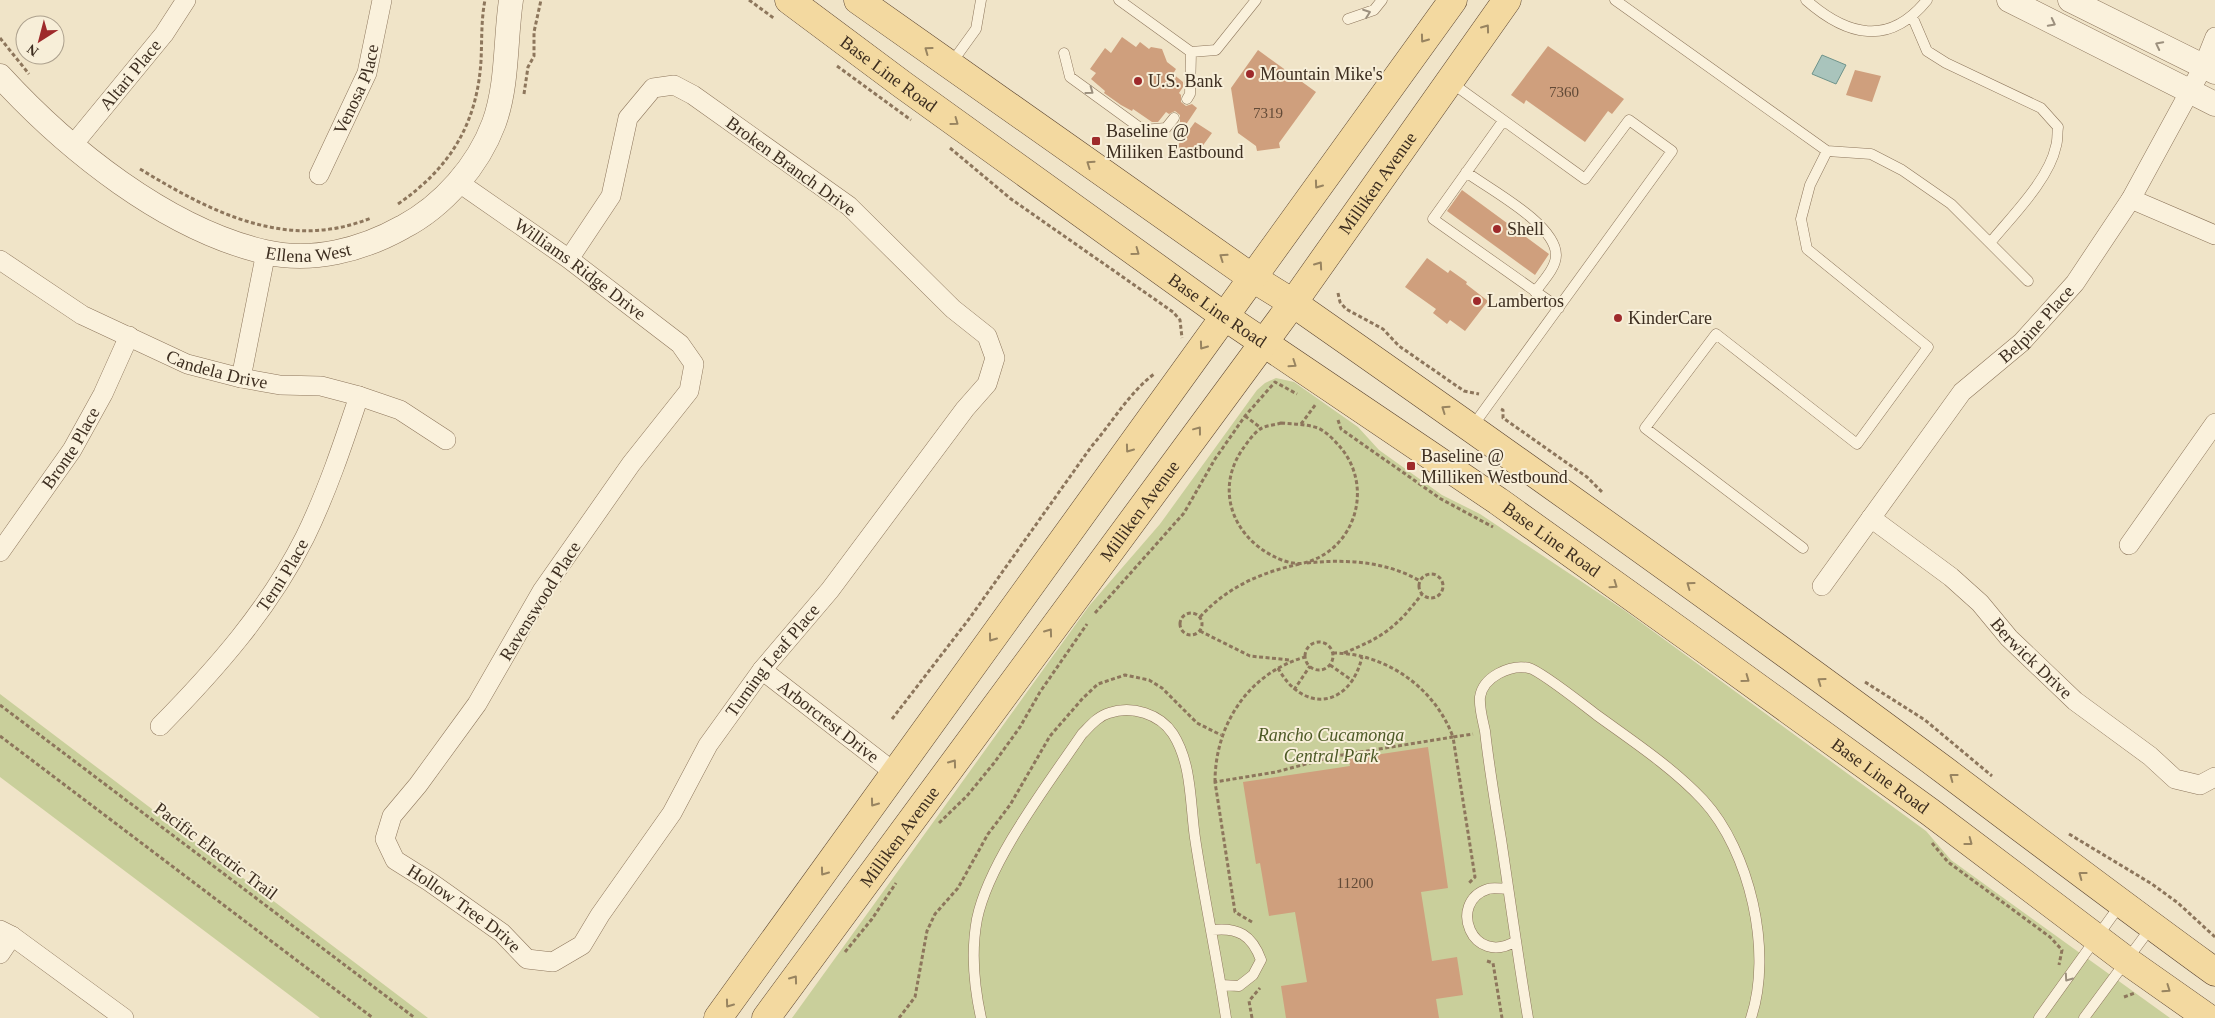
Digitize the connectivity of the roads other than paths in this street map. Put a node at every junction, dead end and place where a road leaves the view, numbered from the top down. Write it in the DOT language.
graph roads {
  1 [pos="186,0"];
  2 [pos="382,0"];
  3 [pos="511,0"];
  4 [pos="789,0"];
  5 [pos="858,0"];
  6 [pos="981,0"];
  7 [pos="1119,0"];
  8 [pos="1256,0"];
  9 [pos="1382,0"];
  10 [pos="1453,0"];
  11 [pos="1507,0"];
  12 [pos="1615,0"];
  13 [pos="1806,0"];
  14 [pos="1928,0"];
  15 [pos="2008,0"];
  16 [pos="2070,0"];
  17 [pos="1912,16"];
  18 [pos="1348,19"];
  19 [pos="2215,37"];
  20 [pos="1191,52"];
  21 [pos="1064,53"];
  22 [pos="950,66"];
  23 [pos="2209,69"];
  24 [pos="0,76"];
  25 [pos="1449,81"];
  26 [pos="2188,93"];
  27 [pos="1186,99"];
  28 [pos="2215,104"];
  29 [pos="1174,118"];
  30 [pos="1503,121"];
  31 [pos="72,146"];
  32 [pos="1827,151"];
  33 [pos="1466,172"];
  34 [pos="319,175"];
  35 [pos="458,182"];
  36 [pos="2131,199"];
  37 [pos="2215,235"];
  38 [pos="1990,243"];
  39 [pos="266,252"];
  40 [pos="569,259"];
  41 [pos="0,260"];
  42 [pos="1251,277"];
  43 [pos="2028,281"];
  44 [pos="1535,292"];
  45 [pos="1293,303"];
  46 [pos="1558,308"];
  47 [pos="1224,316"];
  48 [pos="130,336"];
  49 [pos="1263,343"];
  50 [pos="995,358"];
  51 [pos="694,364"];
  52 [pos="241,378"];
  53 [pos="359,396"];
  54 [pos="1472,428"];
  55 [pos="2212,433"];
  56 [pos="446,440"];
  57 [pos="1871,518"];
  58 [pos="2129,544"];
  59 [pos="1803,548"];
  60 [pos="0,552"];
  61 [pos="1822,586"];
  62 [pos="762,670"];
  63 [pos="160,726"];
  64 [pos="895,773"];
  65 [pos="2208,781"];
  66 [pos="385,840"];
  67 [pos="1508,889"];
  68 [pos="2121,904"];
  69 [pos="2152,926"];
  70 [pos="1212,930"];
  71 [pos="6,933"];
  72 [pos="2096,938"];
  73 [pos="1516,941"];
  74 [pos="0,954"];
  75 [pos="2126,961"];
  76 [pos="552,962"];
  77 [pos="2215,972"];
  78 [pos="1221,985"];
  79 [pos="124,1018"];
  80 [pos="718,1018"];
  81 [pos="766,1018"];
  82 [pos="981,1018"];
  83 [pos="1226,1018"];
  84 [pos="1528,1018"];
  85 [pos="1751,1018"];
  86 [pos="2039,1018"];
  87 [pos="2084,1018"];
  88 [pos="2208,1018"];
  1 -- 31 [label="street, Altari Place"];
  2 -- 34 [label="street, Venosa Place"];
  3 -- 35 [label="street, Ellena West"];
  4 -- 47 [label="main road, Base Line Road, one-way"];
  22 -- 5 [label="main road, one-way"];
  6 -- 22 [label="lane"];
  7 -- 20 [label="lane"];
  8 -- 20 [label="lane"];
  18 -- 9 [label="lane, one-way"];
  10 -- 42 [label="main road, one-way"];
  25 -- 11 [label="main road, Milliken Avenue, one-way"];
  12 -- 32 [label="lane"];
  13 -- 17 [label="lane"];
  14 -- 17 [label="lane"];
  15 -- 26 [label="street, one-way"];
  23 -- 16 [label="street, one-way"];
  17 -- 38 [label="lane"];
  19 -- 23 [label="street, Belpine Place"];
  20 -- 27 [label="lane"];
  21 -- 29 [label="lane, one-way"];
  42 -- 22 [label="main road, one-way"];
  23 -- 26 [label="street, Belpine Place"];
  24 -- 31 [label="street, Ellena West"];
  25 -- 30 [label="lane"];
  45 -- 25 [label="main road, Milliken Avenue, one-way"];
  26 -- 28 [label="street"];
  26 -- 36 [label="street, Belpine Place"];
  30 -- 33 [label="lane"];
  30 -- 46 [label="lane"];
  31 -- 39 [label="street, Ellena West"];
  32 -- 38 [label="lane"];
  32 -- 59 [label="lane"];
  33 -- 44 [label="lane"];
  33 -- 44 [label="lane"];
  35 -- 39 [label="street, Ellena West"];
  35 -- 40 [label="street, Williams Ridge Drive"];
  36 -- 37 [label="street"];
  36 -- 57 [label="street, Belpine Place"];
  38 -- 43 [label="lane"];
  39 -- 52 [label="street"];
  40 -- 50 [label="street, Broken Branch Drive"];
  40 -- 51 [label="street, Williams Ridge Drive"];
  41 -- 48 [label="street, Candela Drive"];
  42 -- 45 [label="main road"];
  42 -- 47 [label="main road"];
  44 -- 46 [label="lane"];
  45 -- 49 [label="main road, Milliken Avenue"];
  54 -- 45 [label="main road, one-way"];
  46 -- 54 [label="lane"];
  47 -- 49 [label="main road, Base Line Road"];
  47 -- 64 [label="main road, one-way"];
  48 -- 52 [label="street, Candela Drive"];
  48 -- 60 [label="street, Bronte Place"];
  49 -- 72 [label="main road, Base Line Road, one-way"];
  81 -- 49 [label="main road, Milliken Avenue, one-way"];
  50 -- 62 [label="street, Turning Leaf Place"];
  51 -- 66 [label="street, Ravenswood Place"];
  52 -- 53 [label="street, Candela Drive"];
  53 -- 56 [label="street, Candela Drive"];
  53 -- 63 [label="street, Terni Place"];
  68 -- 54 [label="main road, one-way"];
  55 -- 58 [label="street"];
  57 -- 61 [label="street, Belpine Place"];
  57 -- 65 [label="street, Berwick Drive"];
  62 -- 64 [label="street, Arborcrest Drive"];
  62 -- 76 [label="street, Turning Leaf Place"];
  64 -- 80 [label="main road, one-way"];
  66 -- 76 [label="street, Hollow Tree Drive"];
  67 -- 73 [label="lane"];
  67 -- 73 [label="lane"];
  67 -- 85 [label="lane"];
  68 -- 69 [label="main road"];
  68 -- 72 [label="lane"];
  69 -- 75 [label="lane"];
  69 -- 77 [label="main road"];
  70 -- 78 [label="lane"];
  70 -- 78 [label="lane"];
  70 -- 82 [label="lane"];
  71 -- 74 [label="street"];
  71 -- 79 [label="street"];
  72 -- 75 [label="main road, Base Line Road"];
  72 -- 86 [label="lane, one-way"];
  73 -- 84 [label="lane"];
  75 -- 87 [label="lane"];
  75 -- 88 [label="main road, Base Line Road, one-way"];
  78 -- 83 [label="lane"];
}
